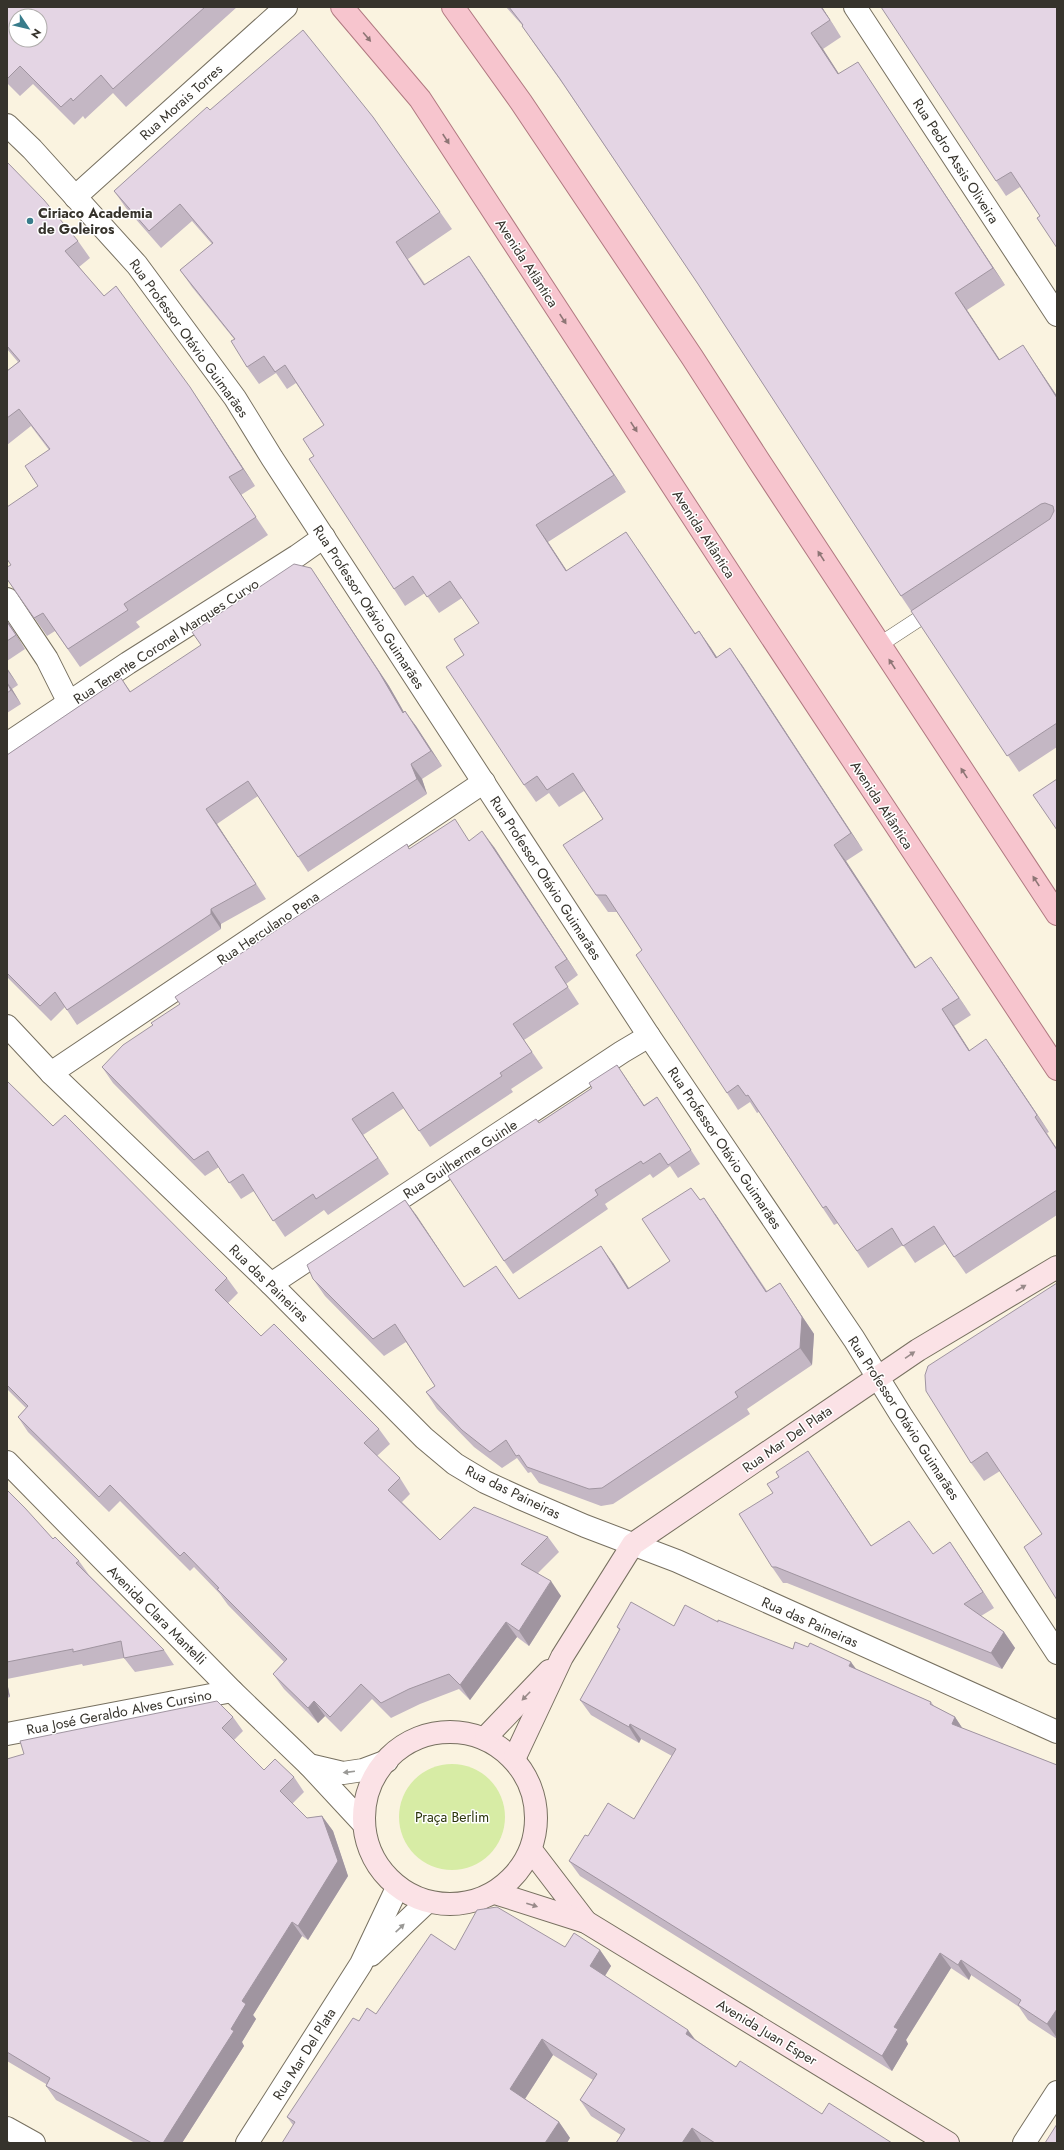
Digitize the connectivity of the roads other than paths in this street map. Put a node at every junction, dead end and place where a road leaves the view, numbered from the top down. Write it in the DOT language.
graph roads {
  1 [pos="286,7"];
  2 [pos="342,7"];
  3 [pos="453,7"];
  4 [pos="855,7"];
  5 [pos="7,125"];
  6 [pos="75,197"];
  7 [pos="1057,315"];
  8 [pos="324,537"];
  9 [pos="7,599"];
  10 [pos="945,602"];
  11 [pos="879,645"];
  12 [pos="69,703"];
  13 [pos="7,744"];
  14 [pos="484,782"];
  15 [pos="1057,914"];
  16 [pos="7,1026"];
  17 [pos="650,1036"];
  18 [pos="1057,1069"];
  19 [pos="51,1073"];
  20 [pos="1057,1267"];
  21 [pos="271,1284"];
  22 [pos="877,1377"];
  23 [pos="7,1462"];
  24 [pos="633,1544"];
  25 [pos="1057,1653"];
  26 [pos="562,1657"];
  27 [pos="232,1690"];
  28 [pos="1057,1732"];
  29 [pos="7,1734"];
  30 [pos="486,1737"];
  31 [pos="515,1757"];
  32 [pos="387,1762"];
  33 [pos="309,1765"];
  34 [pos="361,1821"];
  35 [pos="531,1850"];
  36 [pos="397,1888"];
  37 [pos="495,1893"];
  38 [pos="426,1903"];
  39 [pos="586,1922"];
  40 [pos="361,1964"];
  41 [pos="1057,2092"];
  42 [pos="7,2128"];
  43 [pos="34,2143"];
  44 [pos="247,2143"];
  45 [pos="948,2143"];
  46 [pos="1024,2143"];
  1 -- 6 [label="street, Rua Morais Torres"];
  2 -- 18 [label="main road, Avenida Atlântica, one-way"];
  11 -- 3 [label="main road, one-way"];
  4 -- 7 [label="street, Rua Pedro Assis Oliveira"];
  5 -- 6 [label="street, Rua Professor Otávio Guimarães"];
  6 -- 8 [label="street, Rua Professor Otávio Guimarães"];
  8 -- 12 [label="street, Rua Tenente Coronel Marques Curvo"];
  8 -- 14 [label="street, Rua Professor Otávio Guimarães"];
  9 -- 12 [label="street"];
  10 -- 11 [label="lane"];
  15 -- 11 [label="main road, one-way"];
  12 -- 13 [label="street, Rua Tenente Coronel Marques Curvo"];
  14 -- 17 [label="street, Rua Professor Otávio Guimarães"];
  14 -- 19 [label="street, Rua Herculano Pena"];
  16 -- 19 [label="street, Rua das Paineiras"];
  17 -- 21 [label="street, Rua Guilherme Guinle"];
  17 -- 22 [label="street, Rua Professor Otávio Guimarães"];
  19 -- 21 [label="street, Rua das Paineiras"];
  22 -- 20 [label="street, Rua Mar Del Plata, one-way"];
  21 -- 24 [label="street, Rua das Paineiras"];
  22 -- 24 [label="street, Rua Mar Del Plata"];
  22 -- 25 [label="street, Rua Professor Otávio Guimarães"];
  23 -- 27 [label="street, Avenida Clara Mantelli"];
  24 -- 26 [label="street, Rua Mar Del Plata"];
  24 -- 28 [label="street, Rua das Paineiras"];
  26 -- 30 [label="street, Rua Mar Del Plata, one-way"];
  26 -- 31 [label="street, Rua Mar Del Plata"];
  27 -- 29 [label="street, Rua José Geraldo Alves Cursino"];
  27 -- 33 [label="street, Avenida Clara Mantelli"];
  30 -- 31 [label="street"];
  30 -- 32 [label="street"];
  31 -- 35 [label="street"];
  32 -- 33 [label="street, one-way"];
  32 -- 34 [label="street"];
  33 -- 34 [label="street, Avenida Clara Mantelli"];
  34 -- 36 [label="street"];
  35 -- 37 [label="street"];
  35 -- 39 [label="street, Avenida Juan Esper"];
  36 -- 38 [label="street"];
  36 -- 40 [label="street, Rua Mar Del Plata"];
  37 -- 38 [label="street"];
  37 -- 39 [label="street, Avenida Juan Esper, one-way"];
  40 -- 38 [label="street, Rua Mar Del Plata, one-way"];
  39 -- 45 [label="street, Avenida Juan Esper"];
  40 -- 44 [label="street, Rua Mar Del Plata"];
  41 -- 46 [label="street"];
  42 -- 43 [label="street"];
}
